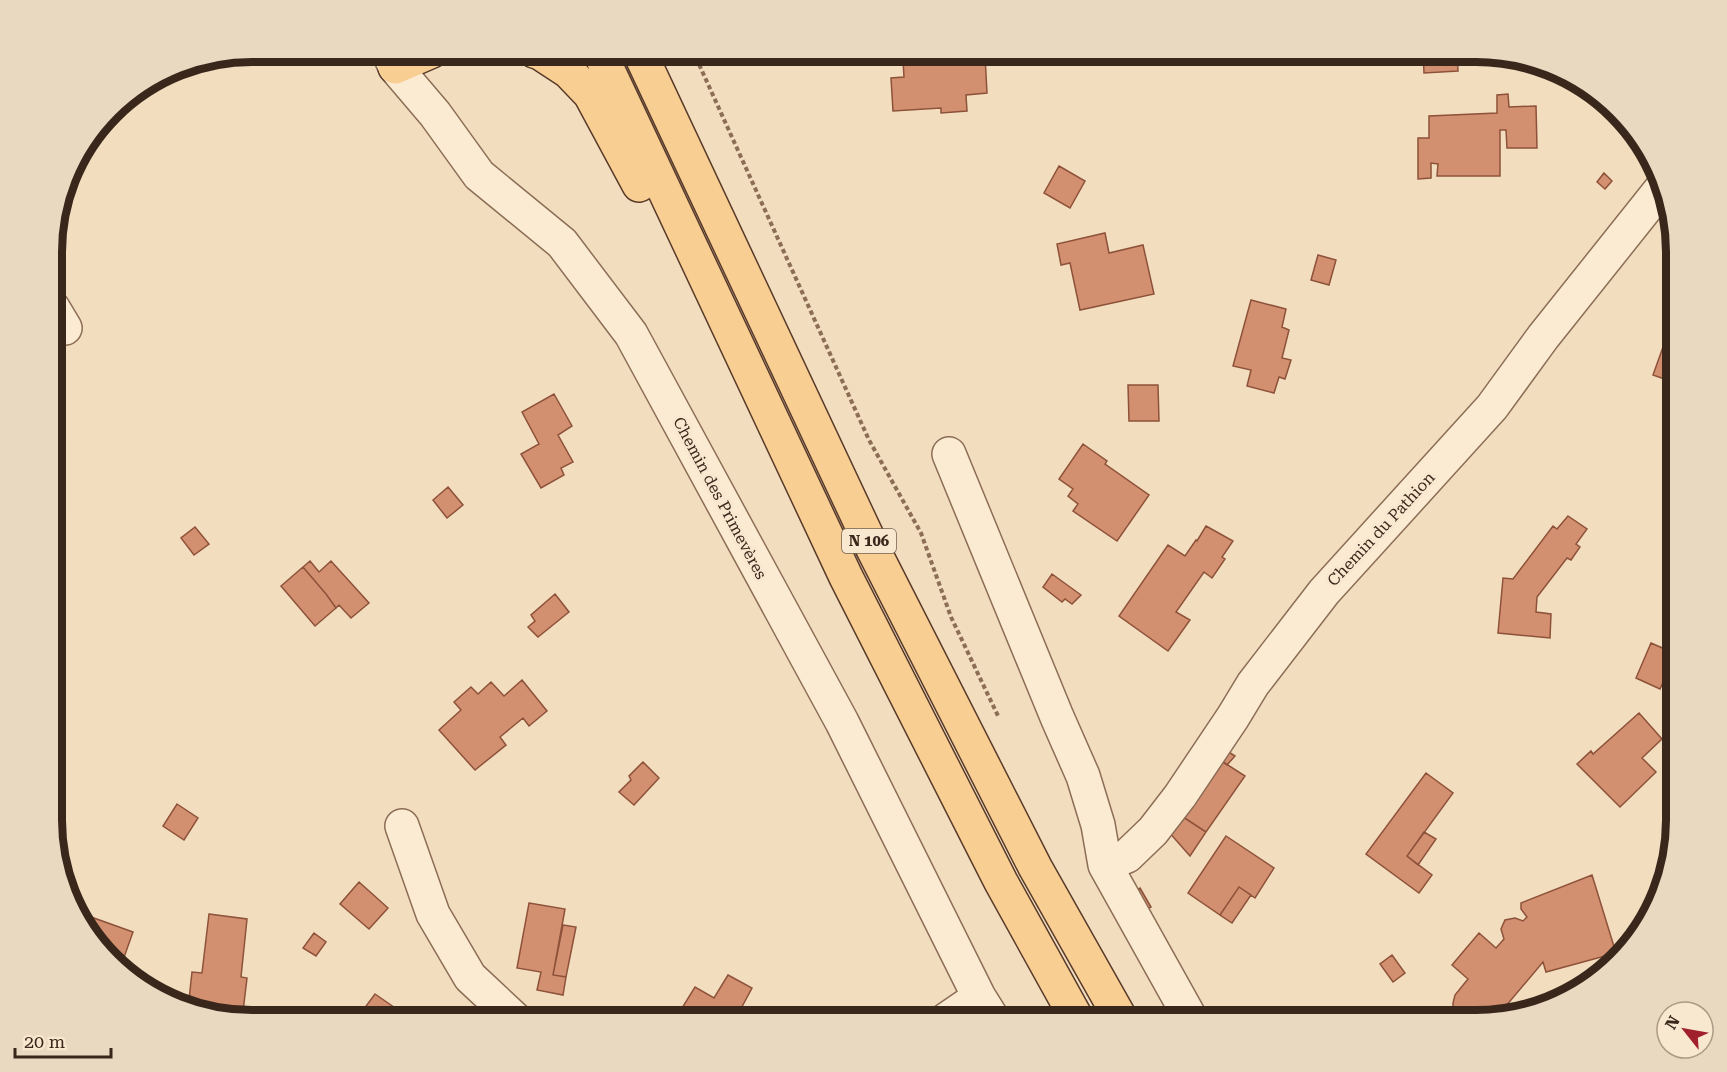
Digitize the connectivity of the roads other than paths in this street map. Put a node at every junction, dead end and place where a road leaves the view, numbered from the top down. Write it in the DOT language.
graph roads {
  1 [pos="394,62"];
  2 [pos="553,62"];
  3 [pos="604,62"];
  4 [pos="644,62"];
  5 [pos="1656,195"];
  6 [pos="949,454"];
  7 [pos="815,513"];
  8 [pos="402,826"];
  9 [pos="1105,865"];
  10 [pos="986,1009"];
  11 [pos="505,1010"];
  12 [pos="1072,1010"];
  13 [pos="1116,1010"];
  14 [pos="1186,1010"];
  1 -- 10 [label="street, Chemin des Primevères"];
  2 -- 7 [label="main road"];
  3 -- 7 [label="main road, N 106"];
  4 -- 13 [label="main road, N 106"];
  5 -- 9 [label="street, Chemin du Pathion"];
  6 -- 9 [label="street"];
  7 -- 12 [label="main road, N 106"];
  8 -- 11 [label="street"];
  9 -- 14 [label="street"];
}
